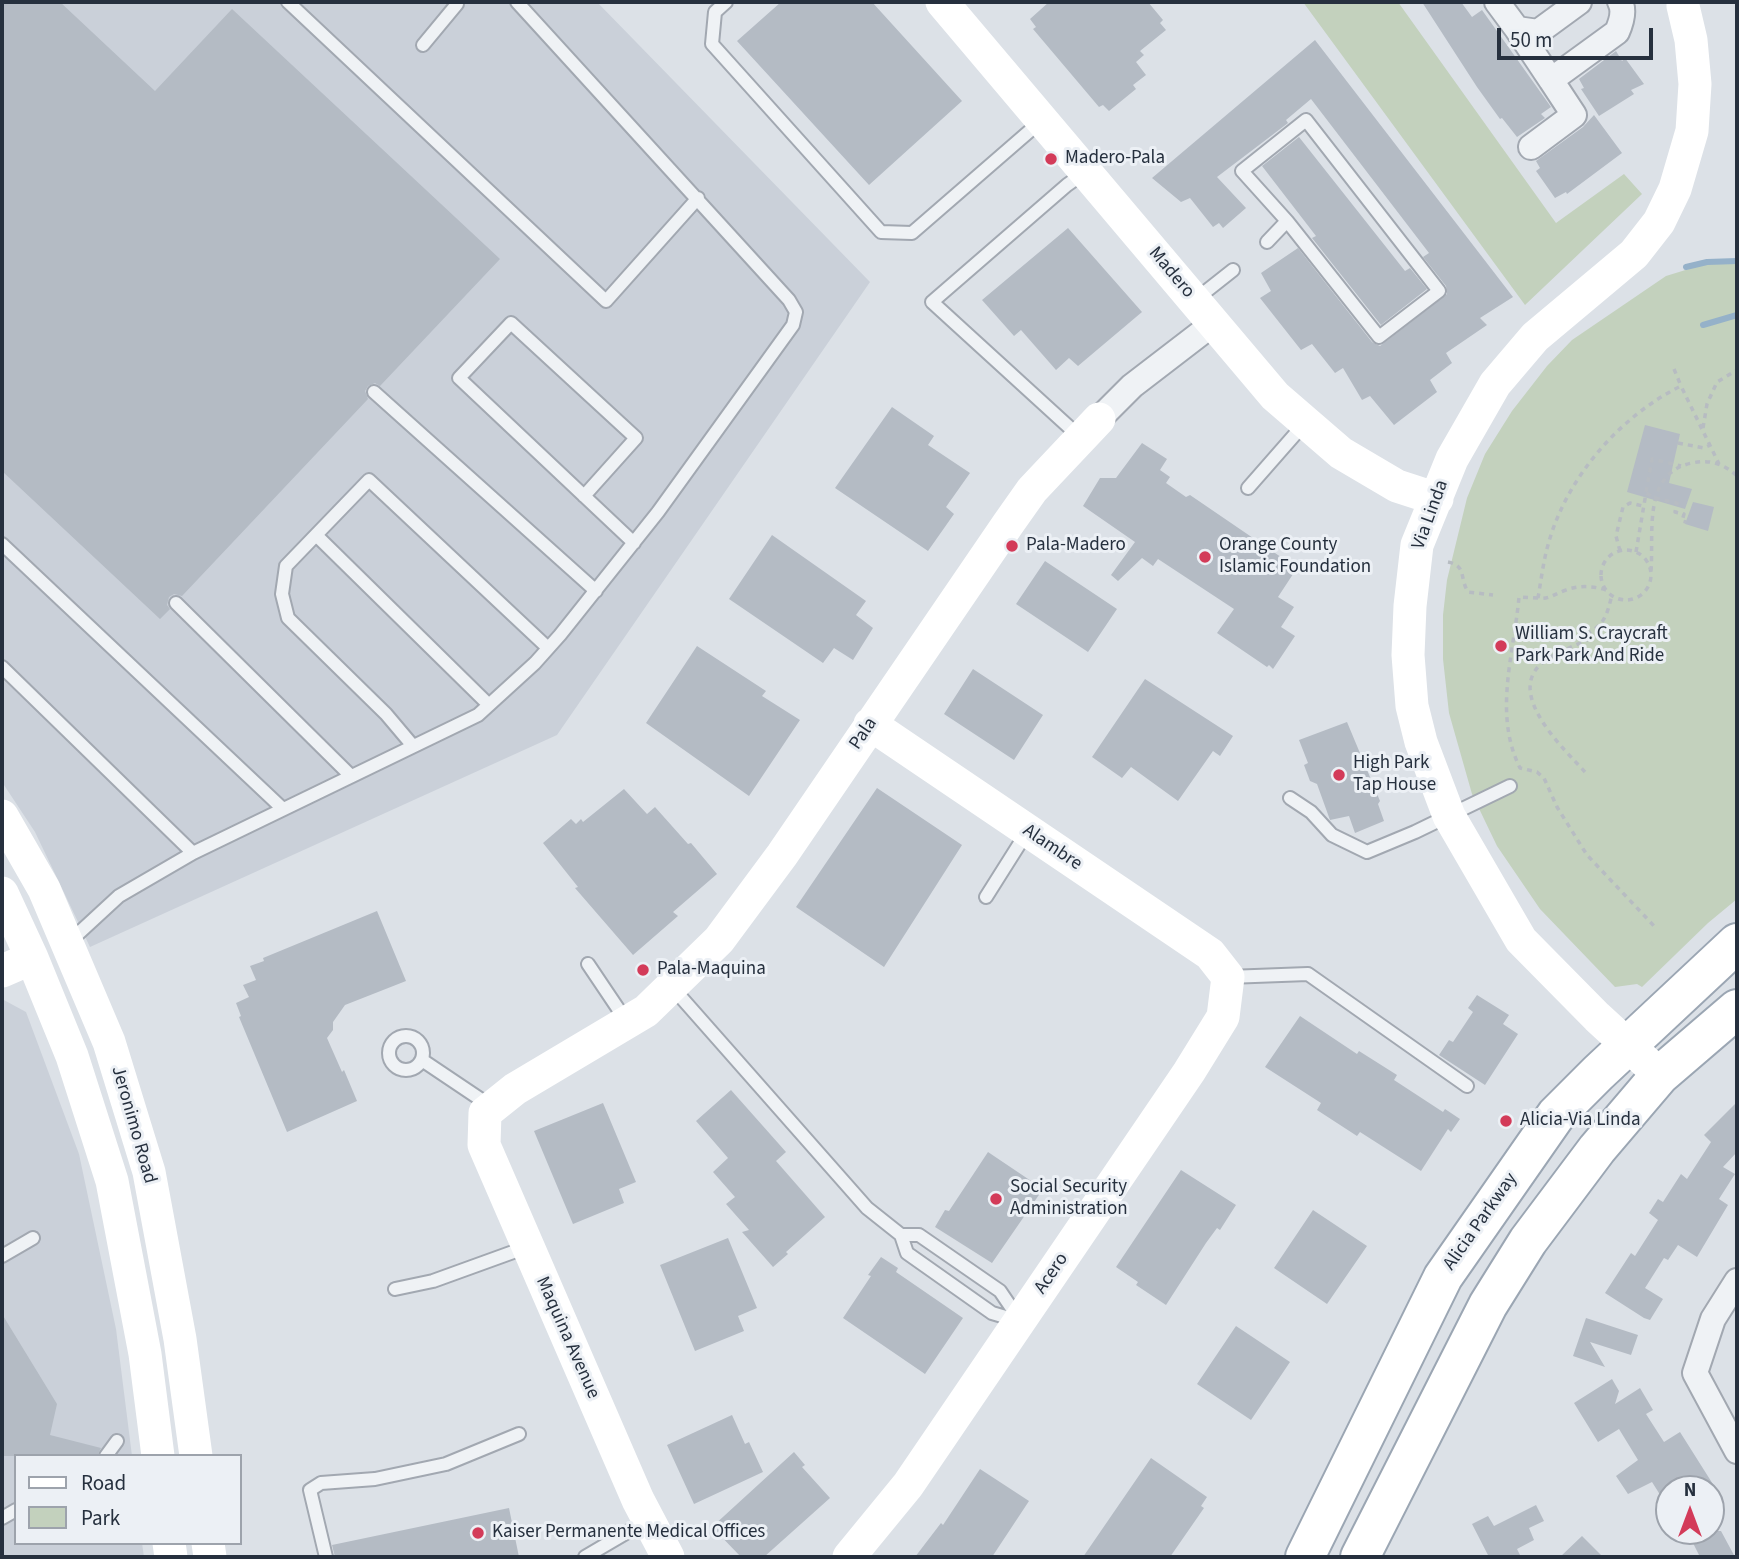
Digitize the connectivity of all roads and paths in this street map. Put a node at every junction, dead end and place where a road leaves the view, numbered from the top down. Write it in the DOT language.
graph roads {
  1 [pos="288,2"];
  2 [pos="517,2"];
  3 [pos="726,2"];
  4 [pos="942,2"];
  5 [pos="1497,2"];
  6 [pos="1579,2"];
  7 [pos="1620,2"];
  8 [pos="458,3"];
  9 [pos="1685,3"];
  10 [pos="1517,29"];
  11 [pos="423,45"];
  12 [pos="1551,80"];
  13 [pos="1042,120"];
  14 [pos="1531,147"];
  15 [pos="1086,172"];
  16 [pos="698,198"];
  17 [pos="1287,222"];
  18 [pos="1267,242"];
  19 [pos="1233,270"];
  20 [pos="1205,312"];
  21 [pos="1674,369"];
  22 [pos="1737,370"];
  23 [pos="1681,386"];
  24 [pos="374,392"];
  25 [pos="1306,423"];
  26 [pos="1090,428"];
  27 [pos="1702,430"];
  28 [pos="1678,443"];
  29 [pos="1710,445"];
  30 [pos="1719,464"];
  31 [pos="1681,467"];
  32 [pos="1737,477"];
  33 [pos="1248,488"];
  34 [pos="1646,493"];
  35 [pos="584,496"];
  36 [pos="1655,498"];
  37 [pos="1437,499"];
  38 [pos="1643,506"];
  39 [pos="1686,522"];
  40 [pos="316,536"];
  41 [pos="634,543"];
  42 [pos="2,544"];
  43 [pos="1619,551"];
  44 [pos="1636,552"];
  45 [pos="1448,562"];
  46 [pos="1651,571"];
  47 [pos="1606,590"];
  48 [pos="596,591"];
  49 [pos="1493,595"];
  50 [pos="1612,595"];
  51 [pos="1538,598"];
  52 [pos="176,603"];
  53 [pos="548,648"];
  54 [pos="2,667"];
  55 [pos="489,705"];
  56 [pos="870,724"];
  57 [pos="413,746"];
  58 [pos="1585,772"];
  59 [pos="351,776"];
  60 [pos="1510,786"];
  61 [pos="1290,798"];
  62 [pos="283,809"];
  63 [pos="2,816"];
  64 [pos="1449,816"];
  65 [pos="1027,831"];
  66 [pos="193,853"];
  67 [pos="2,893"];
  68 [pos="986,897"];
  69 [pos="1655,927"];
  70 [pos="1737,943"];
  71 [pos="68,944"];
  72 [pos="32,958"];
  73 [pos="588,964"];
  74 [pos="2,971"];
  75 [pos="1228,977"];
  76 [pos="672,987"];
  77 [pos="1737,1009"];
  78 [pos="628,1022"];
  79 [pos="1628,1045"];
  80 [pos="422,1060"];
  81 [pos="1660,1075"];
  82 [pos="1467,1086"];
  83 [pos="489,1110"];
  84 [pos="901,1235"];
  85 [pos="33,1238"];
  86 [pos="528,1247"];
  87 [pos="2,1256"];
  88 [pos="1737,1282"];
  89 [pos="395,1289"];
  90 [pos="1020,1321"];
  91 [pos="519,1434"];
  92 [pos="117,1441"];
  93 [pos="1737,1451"];
  94 [pos="107,1454"];
  95 [pos="158,1454"];
  96 [pos="196,1454"];
  97 [pos="648,1520"];
  98 [pos="326,1557"];
  99 [pos="585,1557"];
  100 [pos="668,1557"];
  101 [pos="849,1557"];
  102 [pos="1305,1557"];
  103 [pos="1360,1557"];
  1 -- 16 [label="lane"];
  2 -- 16 [label="lane"];
  3 -- 13 [label="lane"];
  4 -- 13 [label="street, Madero"];
  5 -- 10 [label="street"];
  6 -- 10 [label="street"];
  7 -- 12 [label="street"];
  8 -- 11 [label="lane"];
  9 -- 37 [label="street, Via Linda"];
  10 -- 12 [label="street"];
  12 -- 14 [label="street"];
  13 -- 15 [label="street, Madero"];
  15 -- 20 [label="street, Madero"];
  15 -- 26 [label="lane"];
  16 -- 41 [label="lane"];
  17 -- 17 [label="lane"];
  17 -- 18 [label="lane"];
  19 -- 20 [label="lane"];
  20 -- 25 [label="street, Madero"];
  20 -- 26 [label="street, Pala"];
  21 -- 23 [label="path"];
  22 -- 27 [label="path"];
  23 -- 27 [label="path"];
  23 -- 51 [label="path"];
  24 -- 48 [label="lane"];
  25 -- 33 [label="lane"];
  25 -- 37 [label="street, Madero"];
  26 -- 56 [label="street, Pala"];
  27 -- 29 [label="path"];
  28 -- 29 [label="path"];
  29 -- 30 [label="path"];
  30 -- 31 [label="path"];
  30 -- 32 [label="path"];
  31 -- 34 [label="path"];
  31 -- 36 [label="path"];
  34 -- 36 [label="path"];
  34 -- 38 [label="path"];
  35 -- 35 [label="lane"];
  35 -- 41 [label="lane"];
  36 -- 39 [label="path"];
  36 -- 46 [label="path"];
  37 -- 64 [label="street, Via Linda"];
  38 -- 43 [label="path"];
  38 -- 44 [label="path"];
  40 -- 53 [label="lane"];
  40 -- 55 [label="lane"];
  40 -- 57 [label="lane"];
  41 -- 48 [label="lane"];
  42 -- 62 [label="lane"];
  43 -- 44 [label="path"];
  43 -- 47 [label="path"];
  44 -- 46 [label="path"];
  45 -- 49 [label="path"];
  46 -- 50 [label="path"];
  47 -- 50 [label="path"];
  47 -- 51 [label="path"];
  48 -- 53 [label="lane"];
  50 -- 58 [label="path"];
  51 -- 69 [label="path"];
  52 -- 59 [label="lane"];
  53 -- 55 [label="lane"];
  54 -- 66 [label="lane"];
  55 -- 57 [label="lane"];
  56 -- 65 [label="street, Alambre"];
  56 -- 76 [label="street, Pala"];
  57 -- 59 [label="lane"];
  59 -- 62 [label="lane"];
  60 -- 64 [label="lane"];
  61 -- 64 [label="lane"];
  62 -- 66 [label="lane"];
  63 -- 71 [label="street, Jeronimo Road"];
  64 -- 79 [label="street, Via Linda"];
  65 -- 68 [label="lane"];
  65 -- 75 [label="street, Alambre"];
  66 -- 71 [label="lane"];
  67 -- 72 [label="street, Jeronimo Road"];
  70 -- 79 [label="main road, Alicia Parkway"];
  71 -- 72 [label="street"];
  71 -- 96 [label="street, Jeronimo Road"];
  72 -- 74 [label="street"];
  72 -- 95 [label="street, Jeronimo Road"];
  73 -- 78 [label="lane"];
  75 -- 82 [label="lane"];
  75 -- 90 [label="street, Acero"];
  76 -- 78 [label="street, Pala"];
  76 -- 84 [label="lane"];
  77 -- 81 [label="main road"];
  78 -- 83 [label="street, Pala"];
  79 -- 81 [label="street, Via Linda"];
  79 -- 102 [label="main road, Alicia Parkway"];
  80 -- 83 [label="lane"];
  81 -- 103 [label="main road"];
  83 -- 86 [label="street, Maquina Avenue"];
  84 -- 90 [label="lane"];
  84 -- 90 [label="lane"];
  85 -- 87 [label="lane"];
  86 -- 89 [label="lane"];
  86 -- 97 [label="street, Maquina Avenue"];
  88 -- 93 [label="street"];
  90 -- 101 [label="street, Acero"];
  91 -- 98 [label="lane"];
  92 -- 94 [label="lane"];
  97 -- 99 [label="lane"];
  97 -- 100 [label="street, Maquina Avenue"];
}
